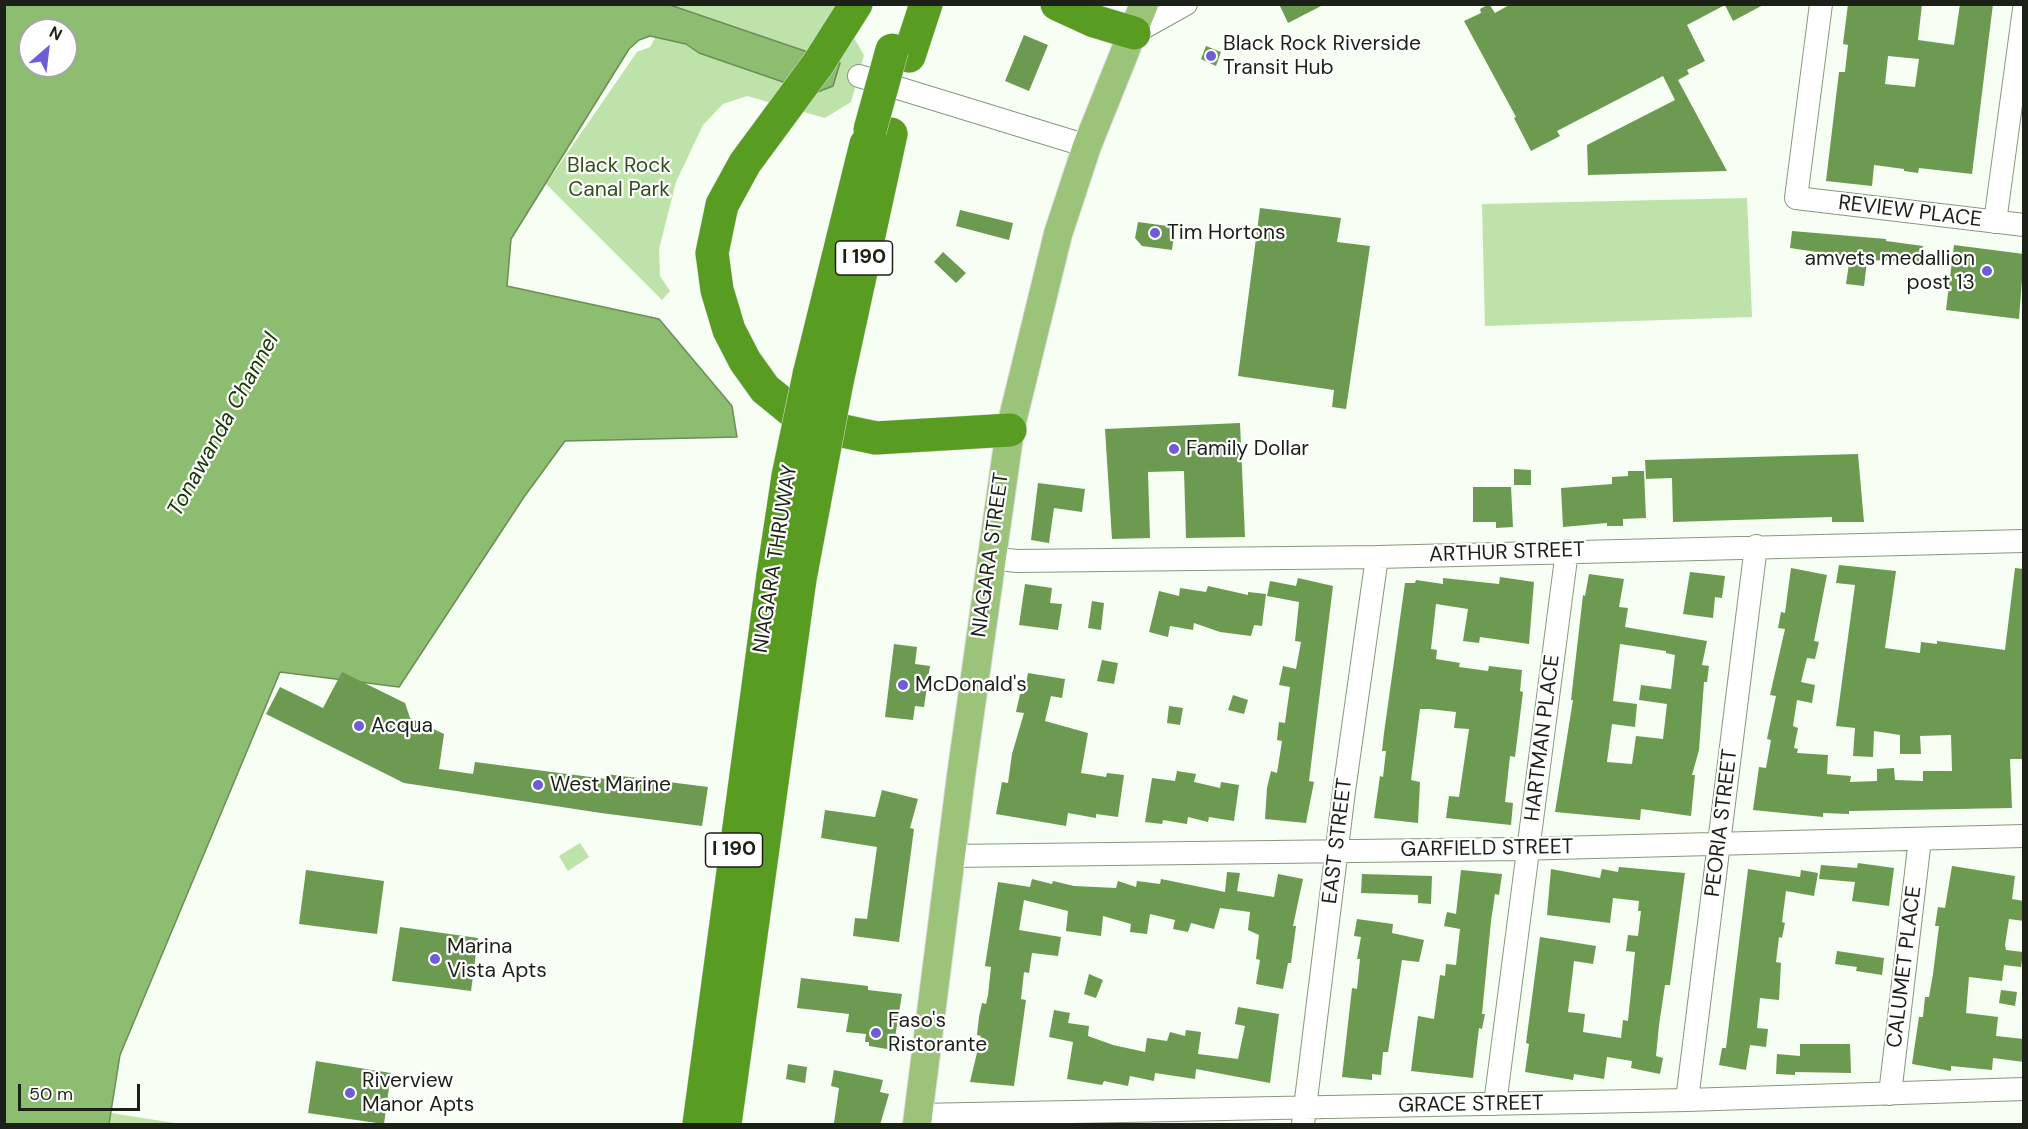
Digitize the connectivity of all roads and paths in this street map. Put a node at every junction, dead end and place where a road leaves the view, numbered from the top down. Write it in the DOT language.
graph roads {
  1 [pos="856,4"];
  2 [pos="906,4"];
  3 [pos="927,4"];
  4 [pos="1057,4"];
  5 [pos="1186,4"];
  6 [pos="1821,4"];
  7 [pos="2024,9"];
  8 [pos="1139,19"];
  9 [pos="900,53"];
  10 [pos="859,76"];
  11 [pos="1087,146"];
  12 [pos="1995,222"];
  13 [pos="2024,225"];
  14 [pos="1010,430"];
  15 [pos="2024,540"];
  16 [pos="1756,546"];
  17 [pos="1568,551"];
  18 [pos="1377,557"];
  19 [pos="990,558"];
  20 [pos="786,577"];
  21 [pos="2024,836"];
  22 [pos="1920,839"];
  23 [pos="1720,844"];
  24 [pos="1529,849"];
  25 [pos="1337,852"];
  26 [pos="950,856"];
  27 [pos="2024,1089"];
  28 [pos="1890,1094"];
  29 [pos="1687,1100"];
  30 [pos="1495,1104"];
  31 [pos="1304,1116"];
  32 [pos="917,1120"];
  33 [pos="699,1125"];
  34 [pos="725,1125"];
  1 -- 14 [label="highway"];
  2 -- 9 [label="highway, NIAGARA THRUWAY / I 190"];
  3 -- 9 [label="highway, NIAGARA THRUWAY / I 190"];
  4 -- 8 [label="highway"];
  5 -- 8 [label="street"];
  6 -- 12 [label="street, REVIEW PLACE"];
  7 -- 12 [label="street"];
  8 -- 11 [label="main road, NIAGARA STREET"];
  9 -- 20 [label="highway, NIAGARA THRUWAY / I 190, bridge"];
  10 -- 11 [label="street"];
  11 -- 14 [label="main road, NIAGARA STREET"];
  12 -- 13 [label="street, REVIEW PLACE"];
  14 -- 19 [label="main road, NIAGARA STREET"];
  15 -- 16 [label="street, ARTHUR STREET"];
  16 -- 17 [label="street, ARTHUR STREET"];
  16 -- 23 [label="street, PEORIA STREET"];
  17 -- 18 [label="street, ARTHUR STREET"];
  17 -- 24 [label="street, HARTMAN PLACE"];
  18 -- 19 [label="street, ARTHUR STREET"];
  18 -- 25 [label="street, EAST STREET"];
  19 -- 26 [label="main road, NIAGARA STREET"];
  20 -- 33 [label="highway, NIAGARA THRUWAY / I 190"];
  20 -- 34 [label="highway, NIAGARA THRUWAY / I 190"];
  21 -- 22 [label="street, GARFIELD STREET"];
  22 -- 23 [label="street, GARFIELD STREET"];
  22 -- 28 [label="street, CALUMET PLACE"];
  23 -- 24 [label="street, GARFIELD STREET"];
  23 -- 29 [label="street, PEORIA STREET"];
  24 -- 25 [label="street, GARFIELD STREET"];
  24 -- 30 [label="street, HARTMAN PLACE"];
  25 -- 26 [label="street, GARFIELD STREET"];
  25 -- 31 [label="street, EAST STREET"];
  26 -- 32 [label="main road, NIAGARA STREET"];
  27 -- 28 [label="street, GRACE STREET"];
  28 -- 29 [label="street, GRACE STREET"];
  29 -- 30 [label="street, GRACE STREET"];
  30 -- 31 [label="street, GRACE STREET"];
  31 -- 32 [label="street, GRACE STREET"];
}
